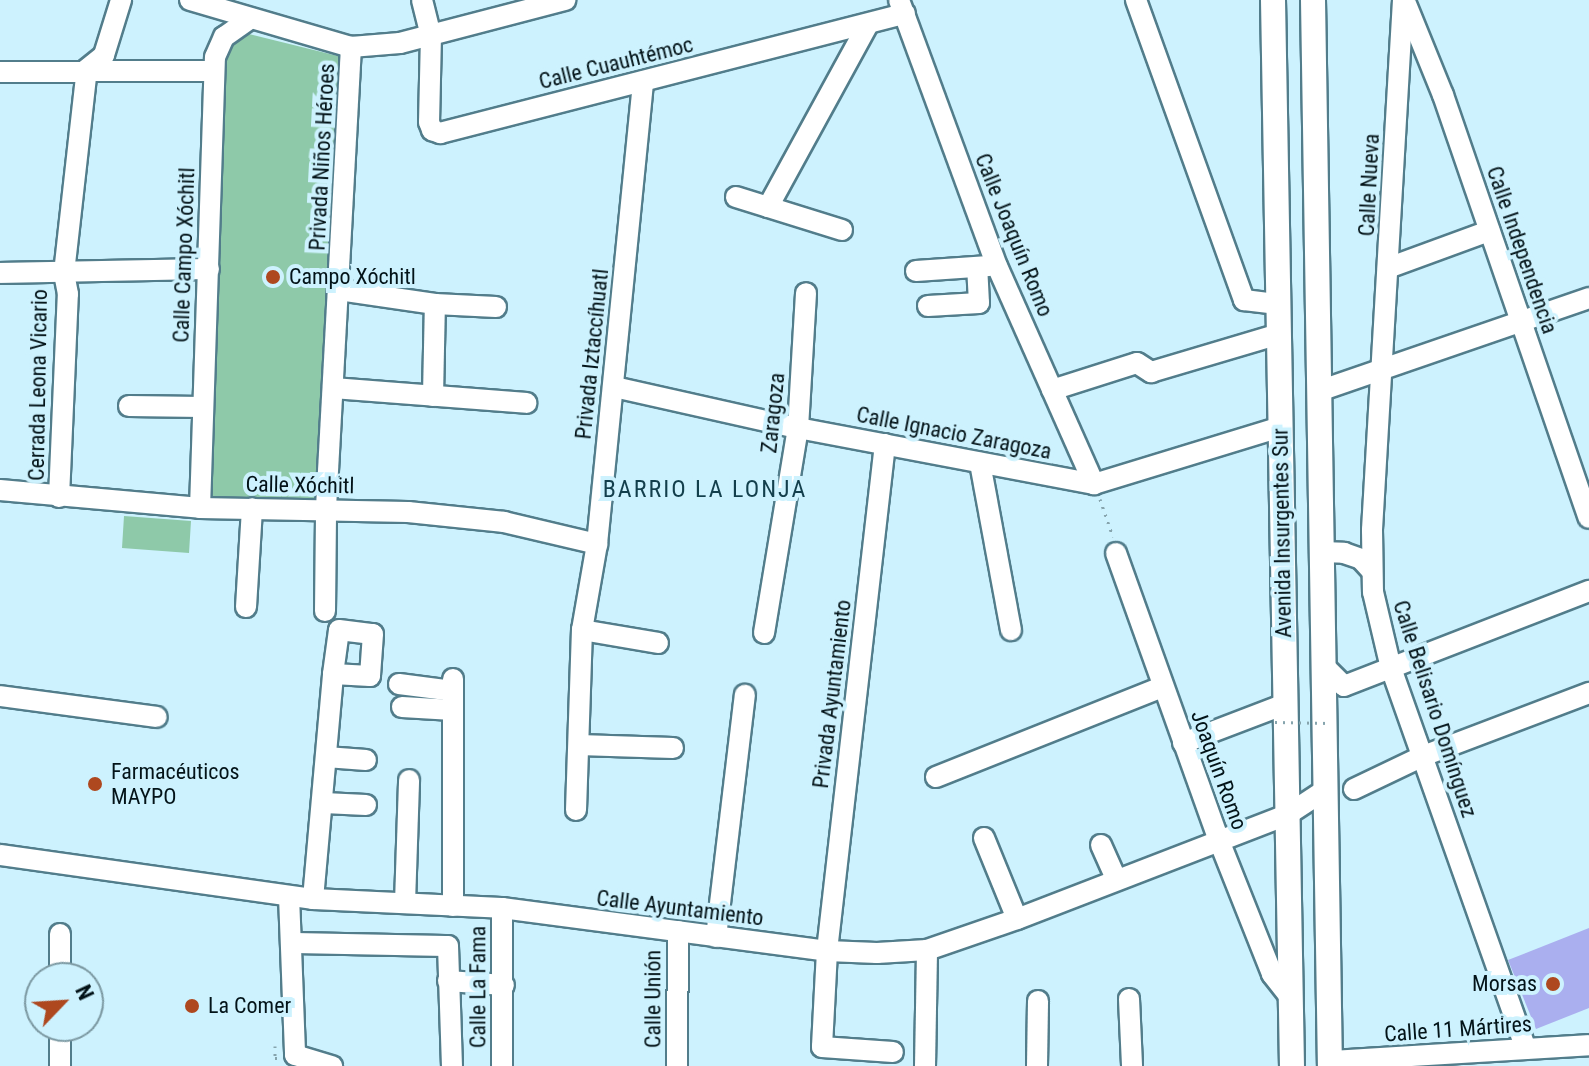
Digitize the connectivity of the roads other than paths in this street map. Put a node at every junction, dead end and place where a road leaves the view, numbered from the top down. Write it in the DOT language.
graph roads {
  1 [pos="121,0"];
  2 [pos="190,0"];
  3 [pos="422,0"];
  4 [pos="565,0"];
  5 [pos="1136,0"];
  6 [pos="1273,0"];
  7 [pos="1313,0"];
  8 [pos="1404,0"];
  9 [pos="902,7"];
  10 [pos="250,19"];
  11 [pos="867,26"];
  12 [pos="431,35"];
  13 [pos="351,47"];
  14 [pos="87,69"];
  15 [pos="214,71"];
  16 [pos="0,72"];
  17 [pos="643,81"];
  18 [pos="736,197"];
  19 [pos="768,207"];
  20 [pos="842,230"];
  21 [pos="1489,231"];
  22 [pos="987,266"];
  23 [pos="1388,268"];
  24 [pos="209,269"];
  25 [pos="916,271"];
  26 [pos="0,273"];
  27 [pos="64,273"];
  28 [pos="339,290"];
  29 [pos="806,293"];
  30 [pos="1589,298"];
  31 [pos="435,304"];
  32 [pos="1278,304"];
  33 [pos="928,306"];
  34 [pos="496,307"];
  35 [pos="1521,323"];
  36 [pos="1279,334"];
  37 [pos="1381,372"];
  38 [pos="614,387"];
  39 [pos="333,388"];
  40 [pos="1052,390"];
  41 [pos="1319,391"];
  42 [pos="433,396"];
  43 [pos="526,403"];
  44 [pos="129,406"];
  45 [pos="202,407"];
  46 [pos="1280,427"];
  47 [pos="798,428"];
  48 [pos="885,444"];
  49 [pos="980,463"];
  50 [pos="1094,484"];
  51 [pos="0,490"];
  52 [pos="59,497"];
  53 [pos="200,508"];
  54 [pos="252,508"];
  55 [pos="326,508"];
  56 [pos="1589,518"];
  57 [pos="1372,530"];
  58 [pos="597,544"];
  59 [pos="1113,548"];
  60 [pos="1333,552"];
  61 [pos="1371,570"];
  62 [pos="1589,591"];
  63 [pos="246,607"];
  64 [pos="325,611"];
  65 [pos="582,630"];
  66 [pos="1011,630"];
  67 [pos="764,633"];
  68 [pos="658,643"];
  69 [pos="1322,664"];
  70 [pos="1391,668"];
  71 [pos="333,674"];
  72 [pos="399,684"];
  73 [pos="1162,687"];
  74 [pos="453,693"];
  75 [pos="1589,693"];
  76 [pos="745,695"];
  77 [pos="0,696"];
  78 [pos="402,707"];
  79 [pos="1280,713"];
  80 [pos="157,717"];
  81 [pos="1183,743"];
  82 [pos="579,745"];
  83 [pos="673,748"];
  84 [pos="1423,756"];
  85 [pos="326,757"];
  86 [pos="366,760"];
  87 [pos="936,777"];
  88 [pos="409,780"];
  89 [pos="1354,789"];
  90 [pos="1325,790"];
  91 [pos="324,803"];
  92 [pos="366,805"];
  93 [pos="576,810"];
  94 [pos="1287,815"];
  95 [pos="984,838"];
  96 [pos="1220,843"];
  97 [pos="1101,845"];
  98 [pos="0,855"];
  99 [pos="1116,879"];
  100 [pos="289,896"];
  101 [pos="313,899"];
  102 [pos="405,903"];
  103 [pos="453,906"];
  104 [pos="502,908"];
  105 [pos="1017,919"];
  106 [pos="678,931"];
  107 [pos="60,934"];
  108 [pos="716,937"];
  109 [pos="292,943"];
  110 [pos="927,950"];
  111 [pos="827,951"];
  112 [pos="60,962"];
  113 [pos="448,981"];
  114 [pos="504,985"];
  115 [pos="1291,998"];
  116 [pos="1129,999"];
  117 [pos="1038,1001"];
  118 [pos="60,1042"];
  119 [pos="1589,1045"];
  120 [pos="1526,1049"];
  121 [pos="893,1052"];
  122 [pos="822,1056"];
  123 [pos="452,1063"];
  124 [pos="1330,1064"];
  125 [pos="60,1066"];
  126 [pos="332,1066"];
  127 [pos="502,1066"];
  128 [pos="677,1066"];
  129 [pos="925,1066"];
  130 [pos="1037,1066"];
  131 [pos="1132,1066"];
  132 [pos="1292,1066"];
  1 -- 14 [label="street"];
  2 -- 10 [label="street"];
  3 -- 12 [label="street"];
  4 -- 12 [label="street"];
  5 -- 32 [label="street"];
  6 -- 32 [label="main road, Avenida Insurgentes Sur"];
  7 -- 41 [label="main road, Avenida Insurgentes Sur"];
  8 -- 21 [label="street, Calle Independencia"];
  8 -- 23 [label="street, Calle Nueva"];
  9 -- 11 [label="street, Calle Cuauhtémoc"];
  9 -- 22 [label="street, Calle Joaquín Romo"];
  10 -- 13 [label="street"];
  10 -- 15 [label="street, Calle Campo Xóchitl"];
  11 -- 17 [label="street, Calle Cuauhtémoc"];
  11 -- 19 [label="street"];
  12 -- 13 [label="street"];
  12 -- 17 [label="street, Calle Cuauhtémoc"];
  13 -- 28 [label="street, Privada Niños Héroes"];
  14 -- 15 [label="street"];
  14 -- 16 [label="street"];
  14 -- 27 [label="street, Cerrada Leona Vicario"];
  15 -- 24 [label="street, Calle Campo Xóchitl"];
  17 -- 38 [label="street, Privada Iztaccíhuatl"];
  18 -- 19 [label="street"];
  19 -- 20 [label="street"];
  21 -- 23 [label="street"];
  21 -- 35 [label="street, Calle Independencia"];
  22 -- 25 [label="street"];
  22 -- 33 [label="street"];
  22 -- 40 [label="street, Calle Joaquín Romo"];
  23 -- 37 [label="street, Calle Nueva"];
  24 -- 27 [label="street"];
  24 -- 45 [label="street, Calle Campo Xóchitl"];
  26 -- 27 [label="street"];
  27 -- 52 [label="street, Cerrada Leona Vicario"];
  28 -- 31 [label="street"];
  28 -- 39 [label="street, Privada Niños Héroes"];
  29 -- 47 [label="street, Zaragoza"];
  30 -- 35 [label="street"];
  31 -- 34 [label="street"];
  31 -- 42 [label="street"];
  32 -- 36 [label="main road, Avenida Insurgentes Sur"];
  35 -- 37 [label="street"];
  35 -- 56 [label="street, Calle Independencia"];
  36 -- 40 [label="street"];
  36 -- 46 [label="main road, Avenida Insurgentes Sur"];
  37 -- 41 [label="street"];
  37 -- 57 [label="street, Calle Belisario Domínguez"];
  38 -- 47 [label="street, Calle Ignacio Zaragoza"];
  38 -- 58 [label="street, Privada Iztaccíhuatl"];
  39 -- 42 [label="street"];
  39 -- 55 [label="street, Privada Niños Héroes"];
  40 -- 50 [label="street, Calle Joaquín Romo"];
  41 -- 60 [label="main road, Avenida Insurgentes Sur"];
  42 -- 43 [label="street"];
  44 -- 45 [label="street"];
  45 -- 53 [label="street, Calle Campo Xóchitl"];
  46 -- 50 [label="street, Calle Ignacio Zaragoza"];
  46 -- 79 [label="main road, Avenida Insurgentes Sur"];
  47 -- 48 [label="street, Calle Ignacio Zaragoza"];
  47 -- 67 [label="street, Zaragoza"];
  48 -- 49 [label="street, Calle Ignacio Zaragoza"];
  48 -- 111 [label="street, Privada Ayuntamiento"];
  49 -- 50 [label="street, Calle Ignacio Zaragoza"];
  49 -- 66 [label="street"];
  51 -- 52 [label="street, Calle Xóchitl"];
  52 -- 53 [label="street, Calle Xóchitl"];
  53 -- 54 [label="street, Calle Xóchitl"];
  54 -- 55 [label="street, Calle Xóchitl"];
  54 -- 63 [label="street"];
  55 -- 58 [label="street, Calle Xóchitl"];
  55 -- 64 [label="street, Privada Niños Héroes"];
  57 -- 60 [label="street"];
  57 -- 61 [label="street, Calle Belisario Domínguez"];
  58 -- 65 [label="street, Privada Iztaccíhuatl"];
  59 -- 73 [label="street, Joaquín Romo"];
  60 -- 61 [label="street"];
  60 -- 69 [label="main road, Avenida Insurgentes Sur"];
  61 -- 70 [label="street, Calle Belisario Domínguez"];
  62 -- 70 [label="street"];
  65 -- 68 [label="street"];
  65 -- 82 [label="street, Privada Iztaccíhuatl"];
  69 -- 70 [label="street"];
  69 -- 90 [label="main road, Avenida Insurgentes Sur"];
  70 -- 84 [label="street, Calle Belisario Domínguez"];
  71 -- 85 [label="street"];
  72 -- 74 [label="street"];
  73 -- 81 [label="street, Joaquín Romo"];
  73 -- 87 [label="street"];
  74 -- 78 [label="street"];
  74 -- 103 [label="street"];
  75 -- 84 [label="street"];
  76 -- 108 [label="street"];
  77 -- 80 [label="street"];
  79 -- 81 [label="street"];
  79 -- 94 [label="main road, Avenida Insurgentes Sur"];
  81 -- 96 [label="street, Joaquín Romo"];
  82 -- 83 [label="street"];
  82 -- 93 [label="street, Privada Iztaccíhuatl"];
  84 -- 89 [label="street"];
  84 -- 120 [label="street, Calle Belisario Domínguez"];
  85 -- 86 [label="street"];
  85 -- 91 [label="street"];
  88 -- 102 [label="street"];
  90 -- 94 [label="street, Calle Ayuntamiento"];
  90 -- 124 [label="main road, Avenida Insurgentes Sur"];
  91 -- 92 [label="street"];
  91 -- 101 [label="street"];
  94 -- 96 [label="street, Calle Ayuntamiento"];
  94 -- 115 [label="main road, Avenida Insurgentes Sur"];
  95 -- 105 [label="street"];
  96 -- 99 [label="street, Calle Ayuntamiento"];
  96 -- 115 [label="street, Joaquín Romo"];
  97 -- 99 [label="street"];
  98 -- 100 [label="street, Calle Ayuntamiento"];
  99 -- 105 [label="street, Calle Ayuntamiento"];
  100 -- 101 [label="street, Calle Ayuntamiento"];
  100 -- 109 [label="street"];
  101 -- 102 [label="street, Calle Ayuntamiento"];
  102 -- 103 [label="street, Calle Ayuntamiento"];
  103 -- 104 [label="street, Calle Ayuntamiento"];
  104 -- 106 [label="street, Calle Ayuntamiento"];
  104 -- 114 [label="street, Calle La Fama"];
  105 -- 110 [label="street, Calle Ayuntamiento"];
  106 -- 108 [label="street, Calle Ayuntamiento"];
  106 -- 128 [label="street, Calle Unión"];
  107 -- 112 [label="street"];
  108 -- 111 [label="street, Calle Ayuntamiento"];
  109 -- 113 [label="street"];
  109 -- 126 [label="street"];
  110 -- 111 [label="street, Calle Ayuntamiento"];
  110 -- 129 [label="street"];
  111 -- 122 [label="street, Privada Ayuntamiento"];
  113 -- 114 [label="street"];
  113 -- 123 [label="street"];
  114 -- 127 [label="street, Calle La Fama"];
  115 -- 132 [label="main road, Avenida Insurgentes Sur"];
  116 -- 131 [label="street"];
  117 -- 130 [label="street"];
  118 -- 125 [label="street"];
  119 -- 120 [label="street, Calle 11 Mártires"];
  120 -- 124 [label="street, Calle 11 Mártires"];
  121 -- 122 [label="street"];
}
